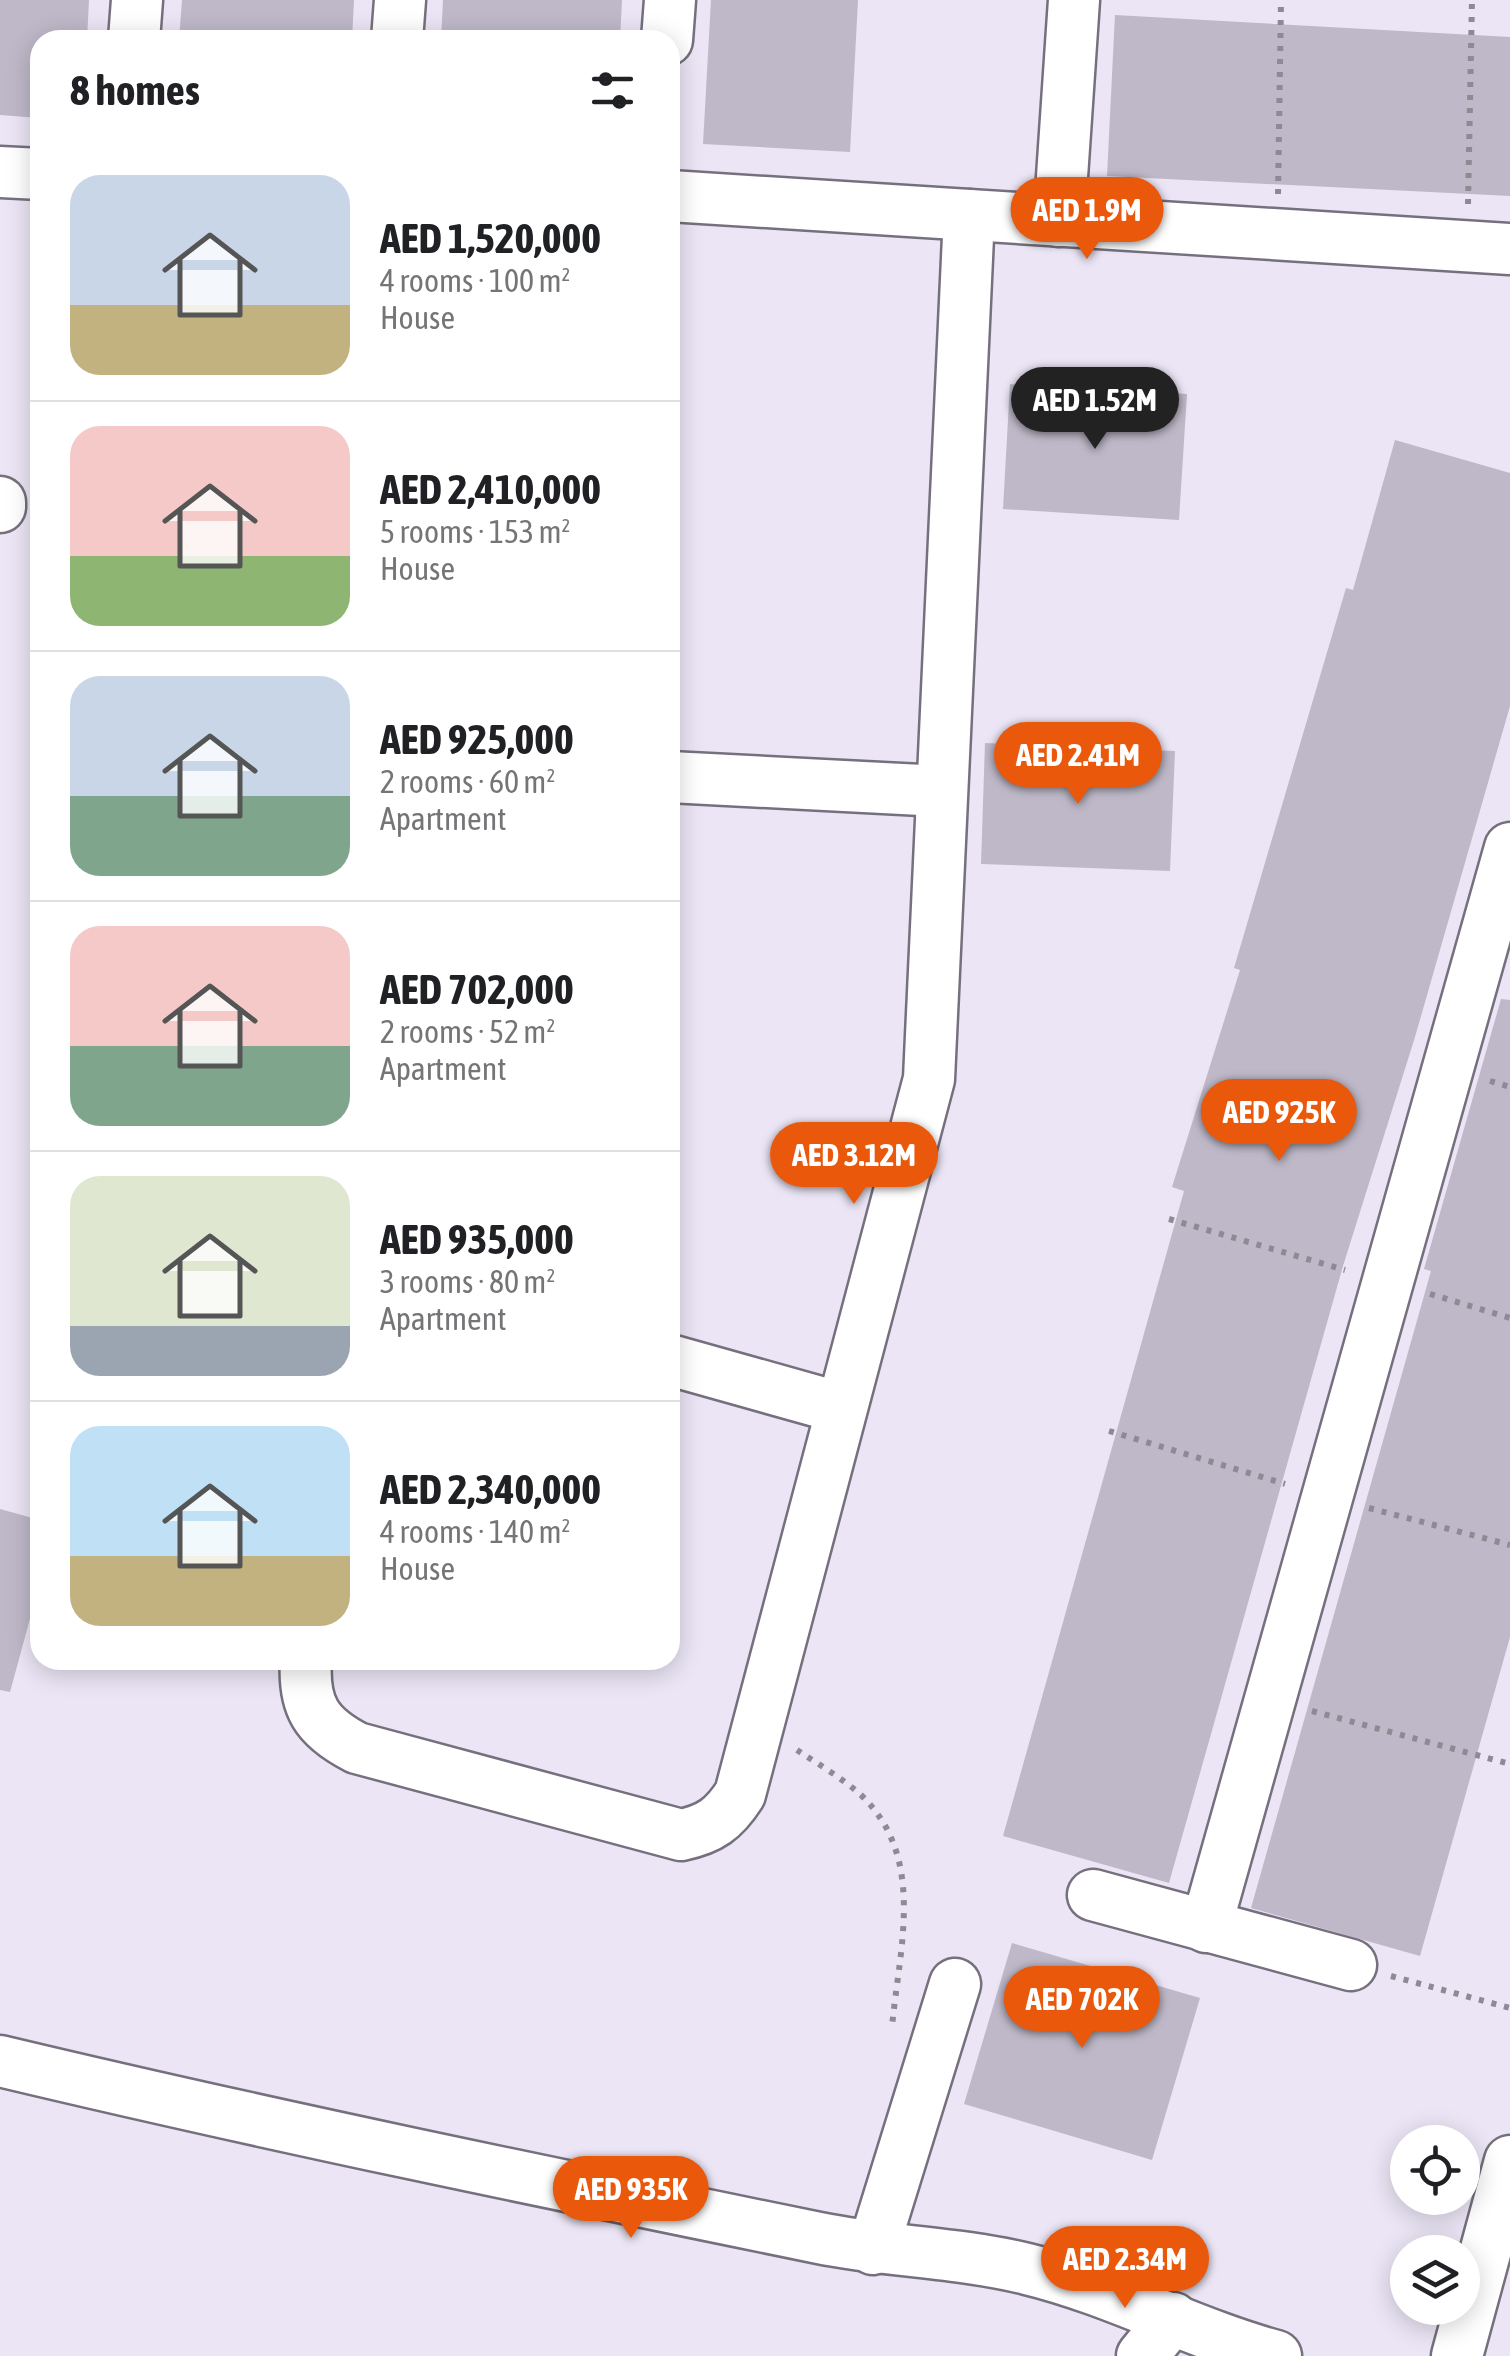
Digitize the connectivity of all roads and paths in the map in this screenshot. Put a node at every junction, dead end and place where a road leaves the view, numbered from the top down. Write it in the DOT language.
graph roads {
  1 [pos="136,0"];
  2 [pos="400,0"];
  3 [pos="670,0"];
  4 [pos="1074,0"];
  5 [pos="1280,0"];
  6 [pos="1472,0"];
  7 [pos="134,30"];
  8 [pos="398,30"];
  9 [pos="668,30"];
  10 [pos="0,172"];
  11 [pos="30,174"];
  12 [pos="680,197"];
  13 [pos="1278,200"];
  14 [pos="1468,209"];
  15 [pos="968,215"];
  16 [pos="1060,221"];
  17 [pos="1510,249"];
  18 [pos="680,777"];
  19 [pos="941,790"];
  20 [pos="1510,848"];
  21 [pos="1169,1219"];
  22 [pos="1390,1283"];
  23 [pos="1510,1318"];
  24 [pos="680,1363"];
  25 [pos="842,1408"];
  26 [pos="305,1670"];
  27 [pos="1272,1700"];
  28 [pos="758,1725"];
  29 [pos="1510,1764"];
  30 [pos="1093,1895"];
  31 [pos="1206,1926"];
  32 [pos="1352,1965"];
  33 [pos="955,1984"];
  34 [pos="1510,2008"];
  35 [pos="892,2032"];
  36 [pos="0,2060"];
  37 [pos="1510,2161"];
  38 [pos="873,2249"];
  39 [pos="1173,2318"];
  40 [pos="1142,2356"];
  41 [pos="1276,2356"];
  42 [pos="1457,2356"];
  1 -- 7 [label="street"];
  2 -- 8 [label="street"];
  3 -- 9 [label="street"];
  4 -- 16 [label="street"];
  5 -- 13 [label="path"];
  6 -- 14 [label="path"];
  10 -- 11 [label="street"];
  12 -- 15 [label="street"];
  15 -- 16 [label="street"];
  15 -- 19 [label="street"];
  16 -- 17 [label="street"];
  18 -- 19 [label="street"];
  19 -- 25 [label="street"];
  20 -- 22 [label="street"];
  21 -- 22 [label="path"];
  22 -- 23 [label="path"];
  22 -- 27 [label="street"];
  24 -- 25 [label="street"];
  25 -- 28 [label="street"];
  26 -- 28 [label="street"];
  27 -- 29 [label="path"];
  27 -- 31 [label="street"];
  28 -- 35 [label="path"];
  30 -- 31 [label="street"];
  31 -- 32 [label="street"];
  32 -- 34 [label="path"];
  33 -- 38 [label="street"];
  36 -- 38 [label="street"];
  37 -- 42 [label="street"];
  38 -- 39 [label="street"];
  39 -- 40 [label="street"];
  39 -- 41 [label="street"];
}
